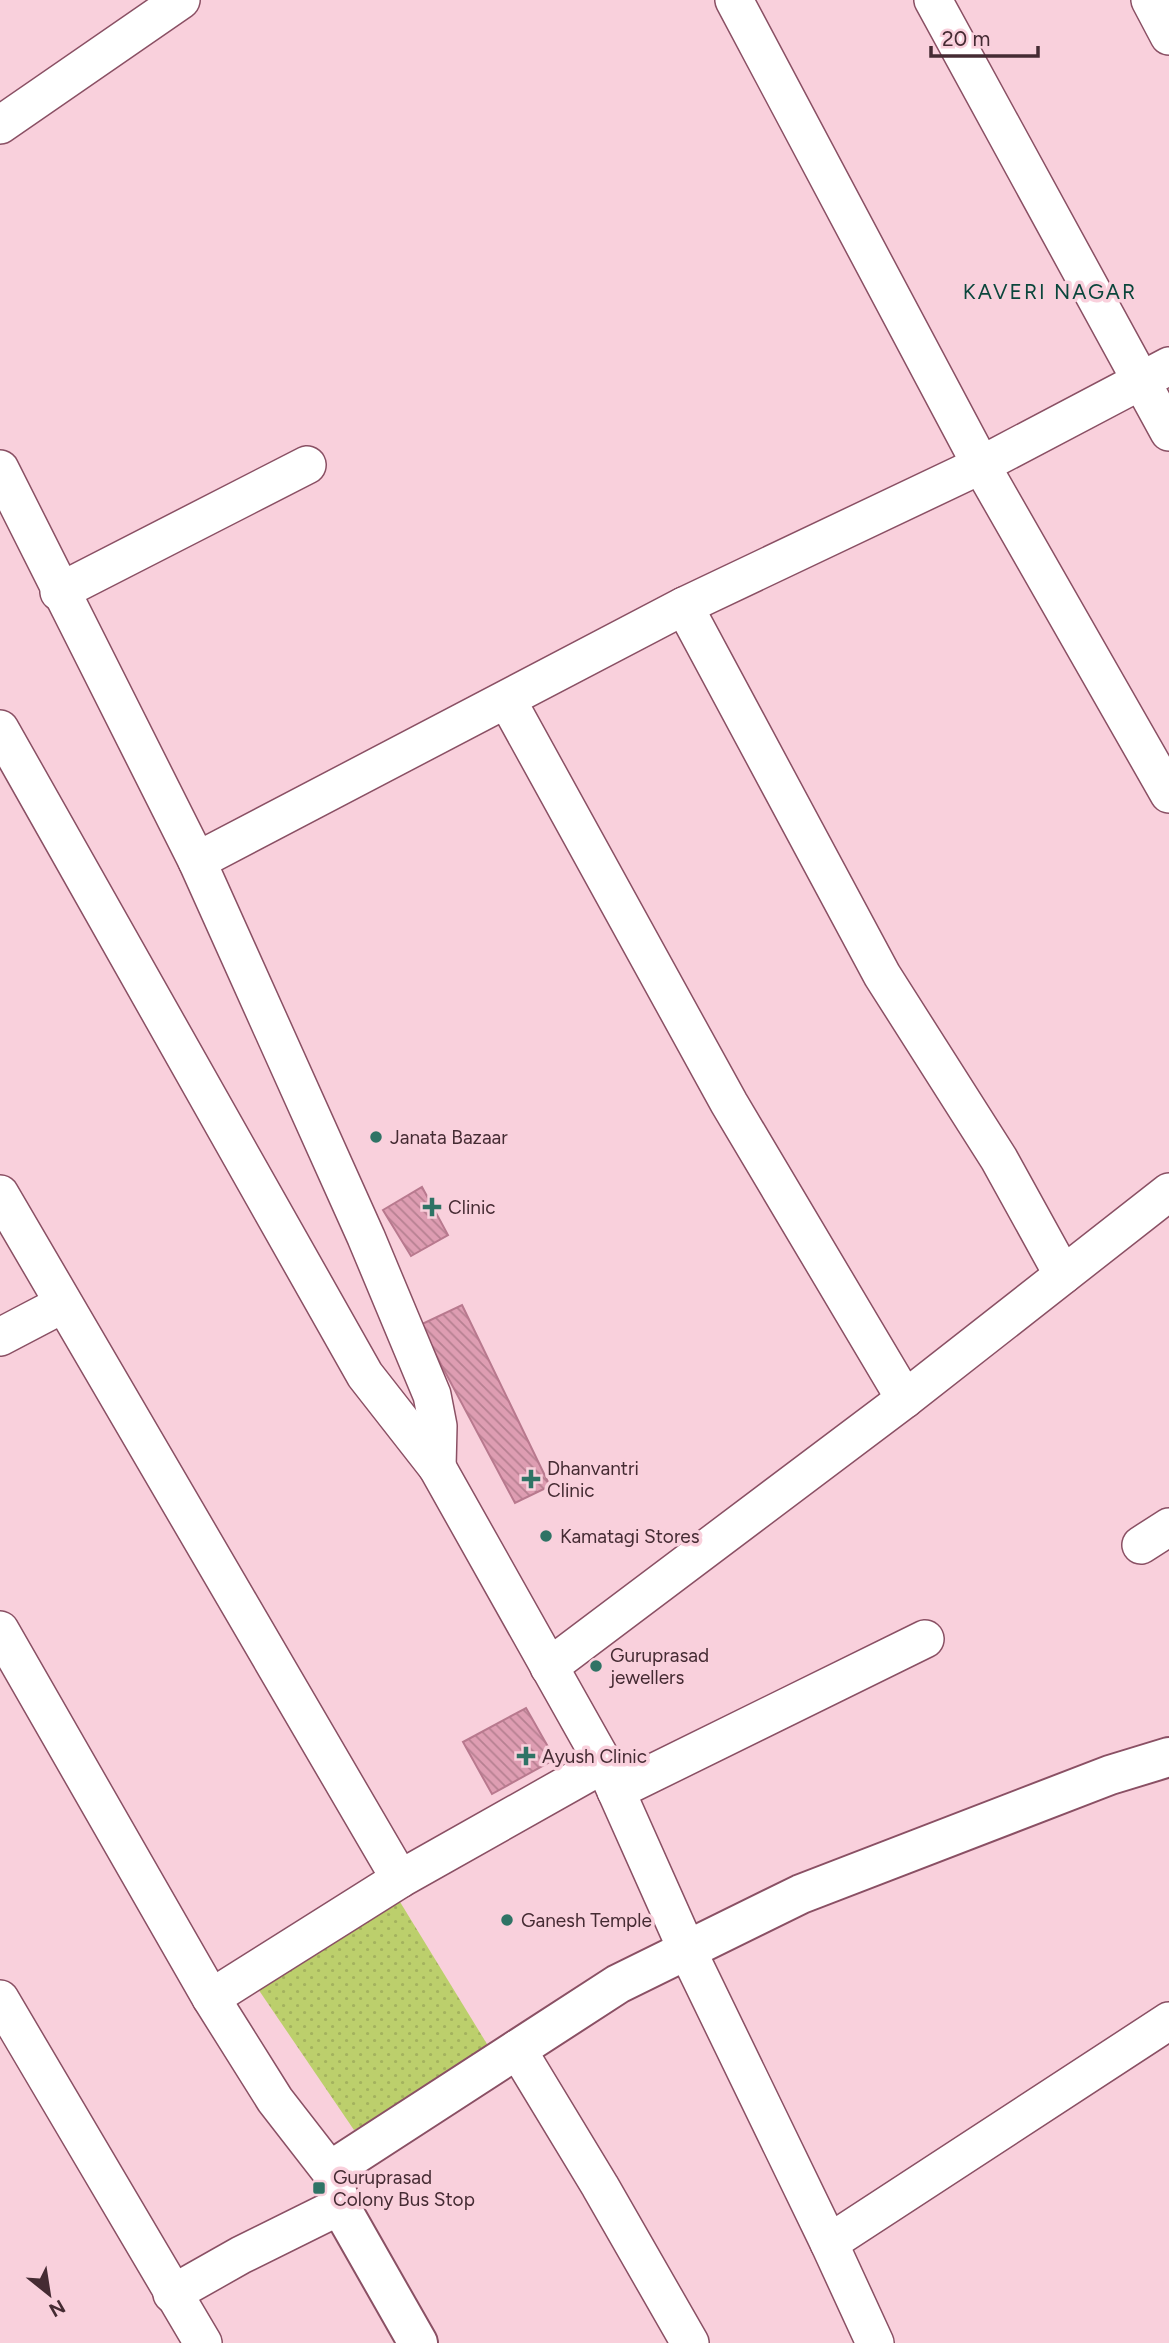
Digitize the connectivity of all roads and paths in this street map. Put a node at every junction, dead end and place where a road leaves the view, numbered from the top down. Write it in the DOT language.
graph roads {
  1 [pos="181,0"];
  2 [pos="734,0"];
  3 [pos="933,0"];
  4 [pos="1150,0"];
  5 [pos="1169,36"];
  6 [pos="0,124"];
  7 [pos="1155,374"];
  8 [pos="1169,432"];
  9 [pos="307,465"];
  10 [pos="981,465"];
  11 [pos="0,469"];
  12 [pos="60,592"];
  13 [pos="684,606"];
  14 [pos="507,700"];
  15 [pos="0,729"];
  16 [pos="1169,794"];
  17 [pos="197,861"];
  18 [pos="1169,1192"];
  19 [pos="0,1194"];
  20 [pos="1063,1275"];
  21 [pos="63,1304"];
  22 [pos="0,1336"];
  23 [pos="905,1399"];
  24 [pos="437,1467"];
  25 [pos="0,1630"];
  26 [pos="925,1639"];
  27 [pos="549,1667"];
  28 [pos="1169,1757"];
  29 [pos="610,1777"];
  30 [pos="400,1879"];
  31 [pos="687,1950"];
  32 [pos="211,1998"];
  33 [pos="0,1999"];
  34 [pos="1169,2021"];
  35 [pos="517,2049"];
  36 [pos="337,2191"];
  37 [pos="829,2243"];
  38 [pos="172,2294"];
  39 [pos="202,2343"];
  40 [pos="418,2343"];
  41 [pos="690,2343"];
  42 [pos="875,2343"];
  1 -- 6 [label="street"];
  2 -- 10 [label="street"];
  3 -- 7 [label="street"];
  4 -- 5 [label="street"];
  7 -- 8 [label="street"];
  7 -- 10 [label="street"];
  9 -- 12 [label="street"];
  10 -- 13 [label="street"];
  10 -- 16 [label="street"];
  11 -- 12 [label="street"];
  12 -- 17 [label="street"];
  13 -- 14 [label="street"];
  13 -- 20 [label="street"];
  14 -- 17 [label="street"];
  14 -- 23 [label="street"];
  15 -- 24 [label="street"];
  17 -- 24 [label="street"];
  18 -- 20 [label="street"];
  19 -- 21 [label="street"];
  20 -- 23 [label="street"];
  21 -- 22 [label="street"];
  21 -- 30 [label="street"];
  23 -- 27 [label="street"];
  24 -- 27 [label="street"];
  25 -- 32 [label="street"];
  26 -- 29 [label="street"];
  27 -- 29 [label="street"];
  28 -- 31 [label="street"];
  29 -- 30 [label="street"];
  29 -- 31 [label="street"];
  30 -- 32 [label="street"];
  31 -- 35 [label="street"];
  31 -- 37 [label="street"];
  32 -- 36 [label="street"];
  33 -- 38 [label="street"];
  34 -- 37 [label="street"];
  35 -- 36 [label="street"];
  35 -- 41 [label="street"];
  36 -- 38 [label="street"];
  36 -- 40 [label="street"];
  37 -- 42 [label="street"];
  38 -- 39 [label="street"];
}
